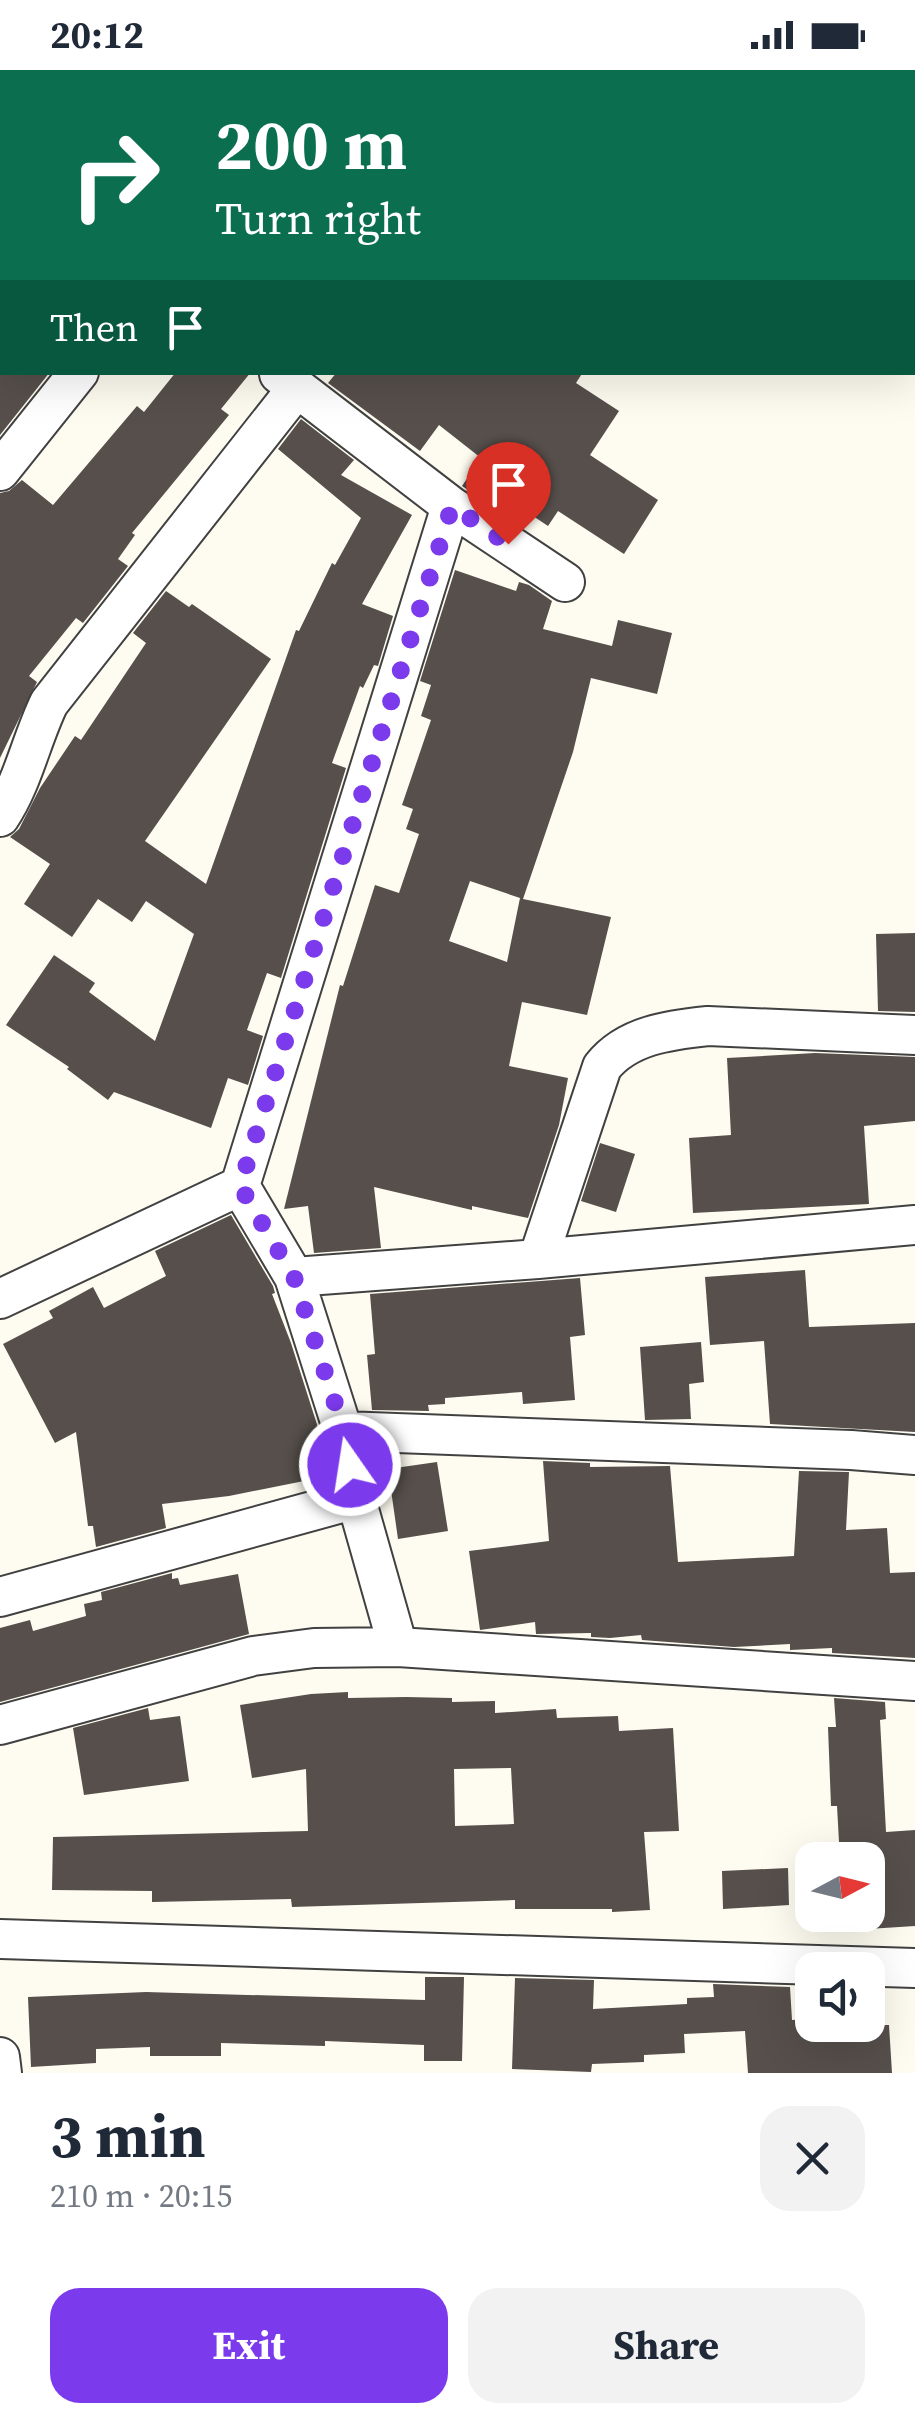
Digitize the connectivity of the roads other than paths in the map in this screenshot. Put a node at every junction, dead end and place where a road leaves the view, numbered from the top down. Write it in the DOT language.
graph roads {
  1 [pos="77,375"];
  2 [pos="287,380"];
  3 [pos="0,471"];
  4 [pos="452,506"];
  5 [pos="565,582"];
  6 [pos="0,817"];
  7 [pos="915,1035"];
  8 [pos="240,1186"];
  9 [pos="915,1224"];
  10 [pos="538,1259"];
  11 [pos="294,1277"];
  12 [pos="0,1298"];
  13 [pos="344,1431"];
  14 [pos="915,1455"];
  15 [pos="356,1498"];
  16 [pos="0,1596"];
  17 [pos="398,1647"];
  18 [pos="915,1681"];
  19 [pos="0,1725"];
  20 [pos="0,1940"];
  21 [pos="915,1968"];
  22 [pos="0,2058"];
  23 [pos="2,2073"];
  1 -- 3 [label="street"];
  2 -- 4 [label="street"];
  2 -- 6 [label="street"];
  4 -- 5 [label="street"];
  4 -- 8 [label="street"];
  7 -- 10 [label="street"];
  8 -- 11 [label="street"];
  8 -- 12 [label="street"];
  9 -- 10 [label="street"];
  10 -- 11 [label="street"];
  11 -- 13 [label="street"];
  13 -- 14 [label="street"];
  13 -- 15 [label="street"];
  15 -- 16 [label="street"];
  15 -- 17 [label="street"];
  17 -- 18 [label="street"];
  17 -- 19 [label="street"];
  20 -- 21 [label="street"];
  22 -- 23 [label="street"];
}
